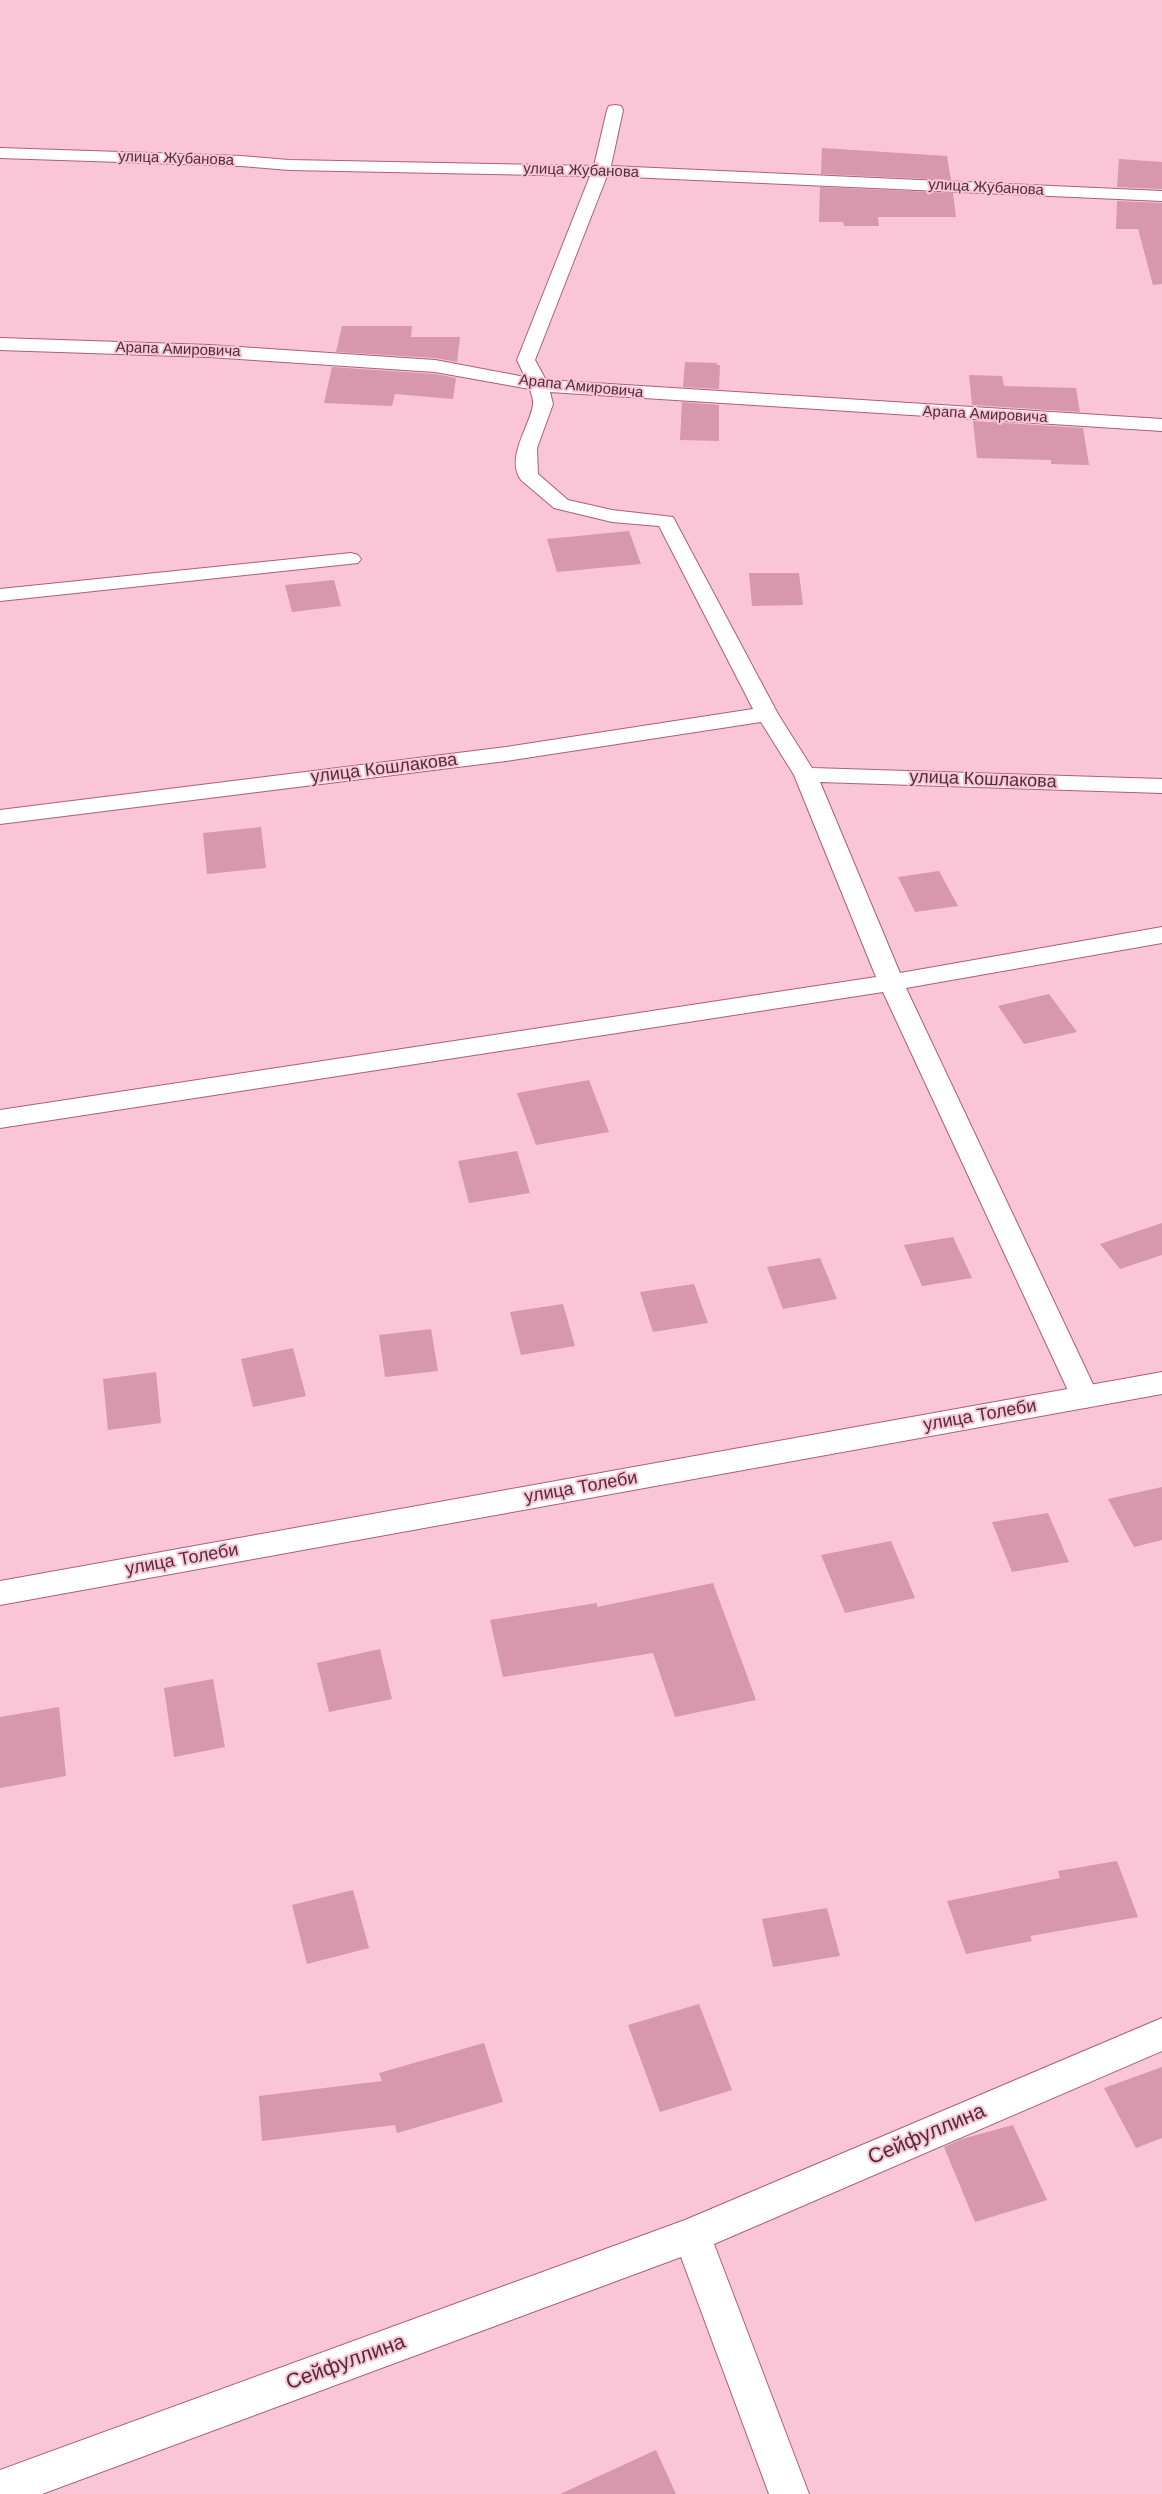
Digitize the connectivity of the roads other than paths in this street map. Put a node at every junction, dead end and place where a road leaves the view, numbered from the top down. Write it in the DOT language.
graph roads {
  1 [pos="615,110"];
  2 [pos="0,153"];
  3 [pos="601,171"];
  4 [pos="1162,196"];
  5 [pos="0,344"];
  6 [pos="539,384"];
  7 [pos="1162,426"];
  8 [pos="350,559"];
  9 [pos="0,596"];
  10 [pos="767,714"];
  11 [pos="805,775"];
  12 [pos="1162,786"];
  13 [pos="0,817"];
  14 [pos="1162,935"];
  15 [pos="891,983"];
  16 [pos="0,1119"];
  17 [pos="1162,1383"];
  18 [pos="1085,1397"];
  19 [pos="0,1593"];
  20 [pos="1162,2034"];
  21 [pos="692,2235"];
  22 [pos="0,2490"];
  23 [pos="789,2494"];
  1 -- 3 [label="street"];
  2 -- 3 [label="street, улица Жубанова"];
  3 -- 4 [label="street, улица Жубанова"];
  3 -- 6 [label="street"];
  5 -- 6 [label="street, Арапа Амировича"];
  6 -- 7 [label="street, Арапа Амировича"];
  6 -- 10 [label="street"];
  8 -- 9 [label="street"];
  10 -- 11 [label="street"];
  10 -- 13 [label="street, улица Кошлакова"];
  11 -- 12 [label="street, улица Кошлакова"];
  11 -- 15 [label="street"];
  14 -- 15 [label="street"];
  15 -- 16 [label="street"];
  15 -- 18 [label="street"];
  17 -- 18 [label="street, улица Толеби"];
  18 -- 19 [label="street, улица Толеби"];
  20 -- 21 [label="street, Сейфуллина"];
  21 -- 22 [label="street, Сейфуллина"];
  21 -- 23 [label="street"];
}
